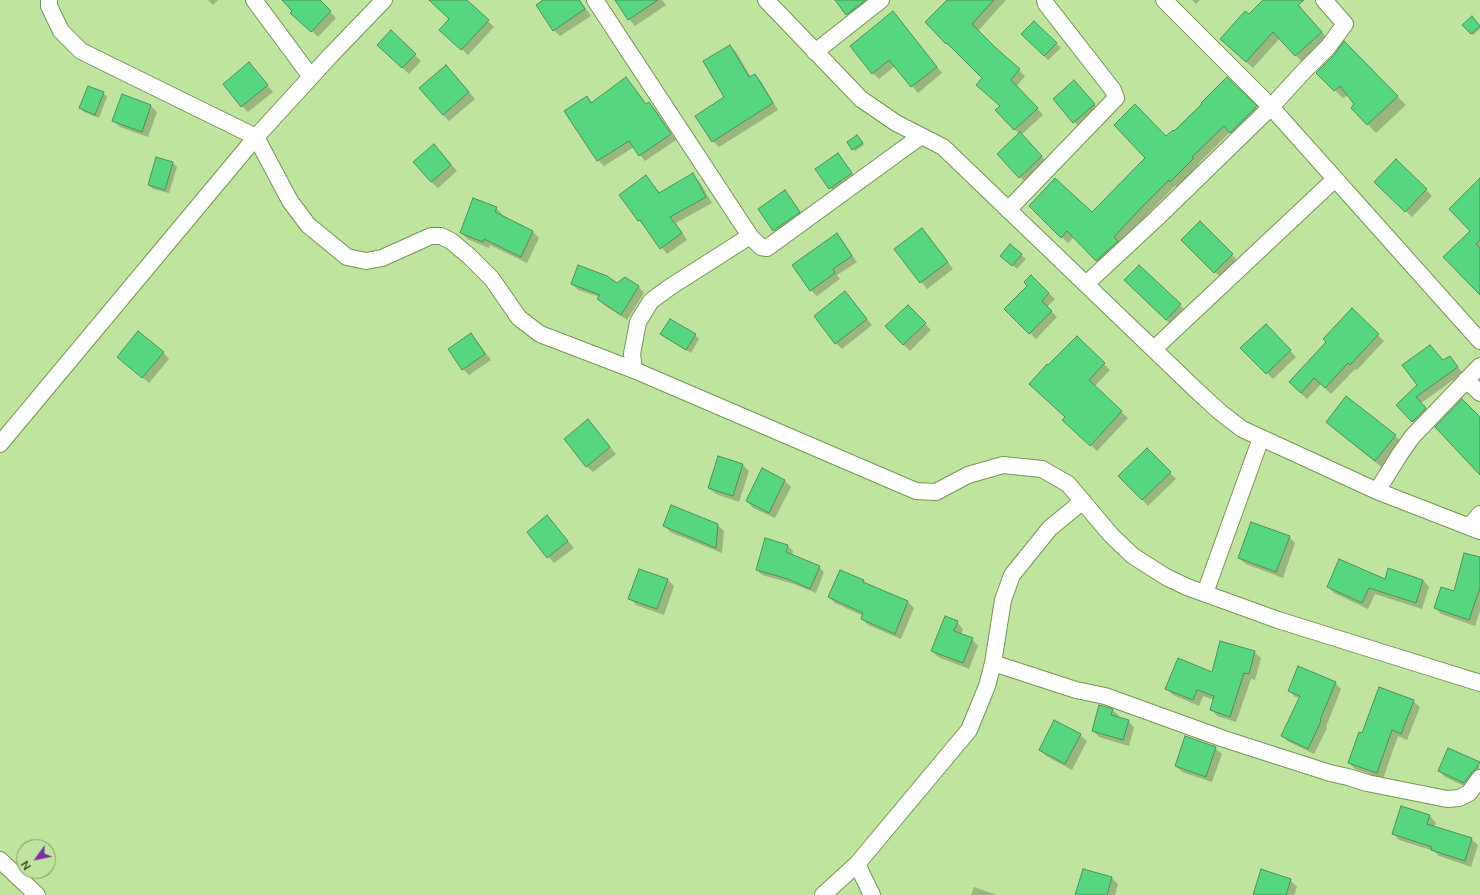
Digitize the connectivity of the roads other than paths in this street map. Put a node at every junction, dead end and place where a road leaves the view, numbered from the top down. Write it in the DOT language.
graph roads {
  1 [pos="49,0"];
  2 [pos="254,0"];
  3 [pos="384,0"];
  4 [pos="595,0"];
  5 [pos="766,0"];
  6 [pos="881,0"];
  7 [pos="1045,0"];
  8 [pos="1164,0"];
  9 [pos="1324,0"];
  10 [pos="815,52"];
  11 [pos="311,77"];
  12 [pos="1271,107"];
  13 [pos="921,136"];
  14 [pos="256,137"];
  15 [pos="1335,179"];
  16 [pos="1008,210"];
  17 [pos="750,236"];
  18 [pos="1086,284"];
  19 [pos="1480,341"];
  20 [pos="1154,349"];
  21 [pos="1480,366"];
  22 [pos="634,370"];
  23 [pos="1466,380"];
  24 [pos="1480,393"];
  25 [pos="1261,438"];
  26 [pos="0,444"];
  27 [pos="1377,491"];
  28 [pos="1083,502"];
  29 [pos="1480,514"];
  30 [pos="1474,529"];
  31 [pos="1205,593"];
  32 [pos="993,663"];
  33 [pos="1480,683"];
  34 [pos="1480,778"];
  35 [pos="0,860"];
  36 [pos="858,864"];
  37 [pos="37,895"];
  38 [pos="822,895"];
  39 [pos="872,895"];
  1 -- 14 [label="street"];
  2 -- 11 [label="street"];
  3 -- 11 [label="street"];
  4 -- 17 [label="street"];
  5 -- 10 [label="street"];
  6 -- 10 [label="street"];
  7 -- 16 [label="street"];
  8 -- 12 [label="street"];
  9 -- 12 [label="street"];
  10 -- 13 [label="street"];
  11 -- 14 [label="street"];
  12 -- 15 [label="street"];
  12 -- 18 [label="street"];
  13 -- 16 [label="street"];
  13 -- 17 [label="street"];
  14 -- 22 [label="street"];
  14 -- 26 [label="street"];
  15 -- 19 [label="street"];
  15 -- 20 [label="street"];
  16 -- 18 [label="street"];
  17 -- 22 [label="street"];
  18 -- 20 [label="street"];
  20 -- 25 [label="street"];
  21 -- 23 [label="street"];
  22 -- 28 [label="street"];
  23 -- 24 [label="street"];
  23 -- 27 [label="street"];
  25 -- 27 [label="street"];
  25 -- 31 [label="street"];
  27 -- 30 [label="street"];
  28 -- 31 [label="street"];
  28 -- 32 [label="street"];
  29 -- 30 [label="street"];
  31 -- 33 [label="street"];
  32 -- 34 [label="street"];
  32 -- 36 [label="street"];
  35 -- 37 [label="street"];
  36 -- 38 [label="street"];
  36 -- 39 [label="street"];
}
